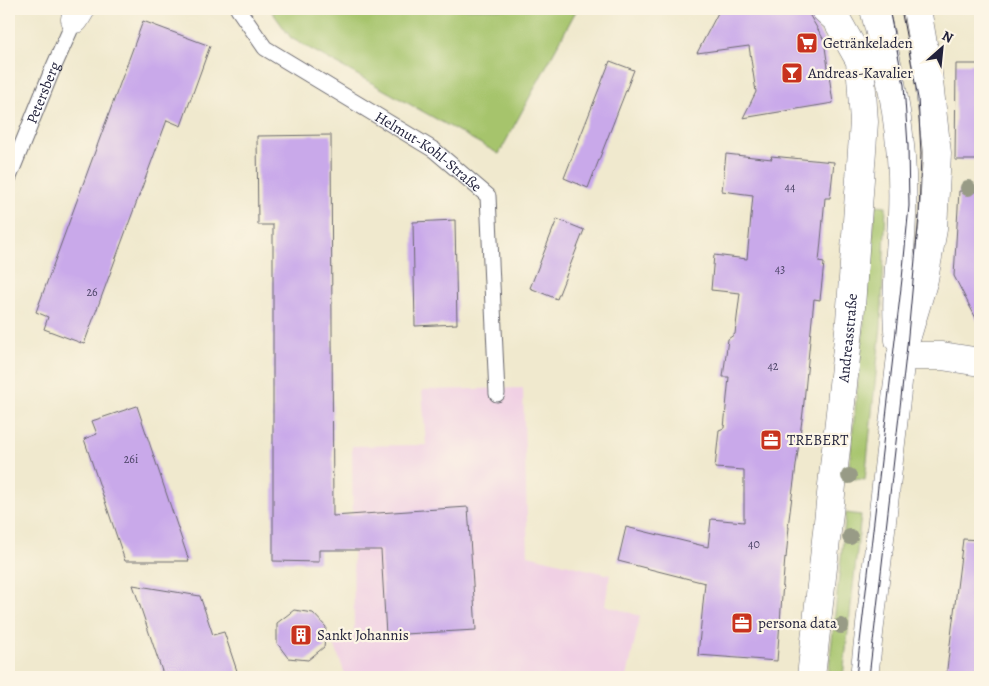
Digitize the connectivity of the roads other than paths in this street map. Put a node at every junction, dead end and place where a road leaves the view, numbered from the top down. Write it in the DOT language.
graph roads {
  1 [pos="238,9"];
  2 [pos="825,9"];
  3 [pos="874,9"];
  4 [pos="917,9"];
  5 [pos="78,14"];
  6 [pos="9,177"];
  7 [pos="901,356"];
  8 [pos="980,362"];
  9 [pos="497,394"];
  10 [pos="811,677"];
  11 [pos="864,677"];
  1 -- 9 [label="lane, Helmut-Kohl-Straße"];
  2 -- 10 [label="street, Andreasstraße"];
  3 -- 7 [label="street"];
  4 -- 7 [label="street"];
  5 -- 6 [label="lane, Petersberg"];
  7 -- 8 [label="street"];
  7 -- 11 [label="street"];
}
